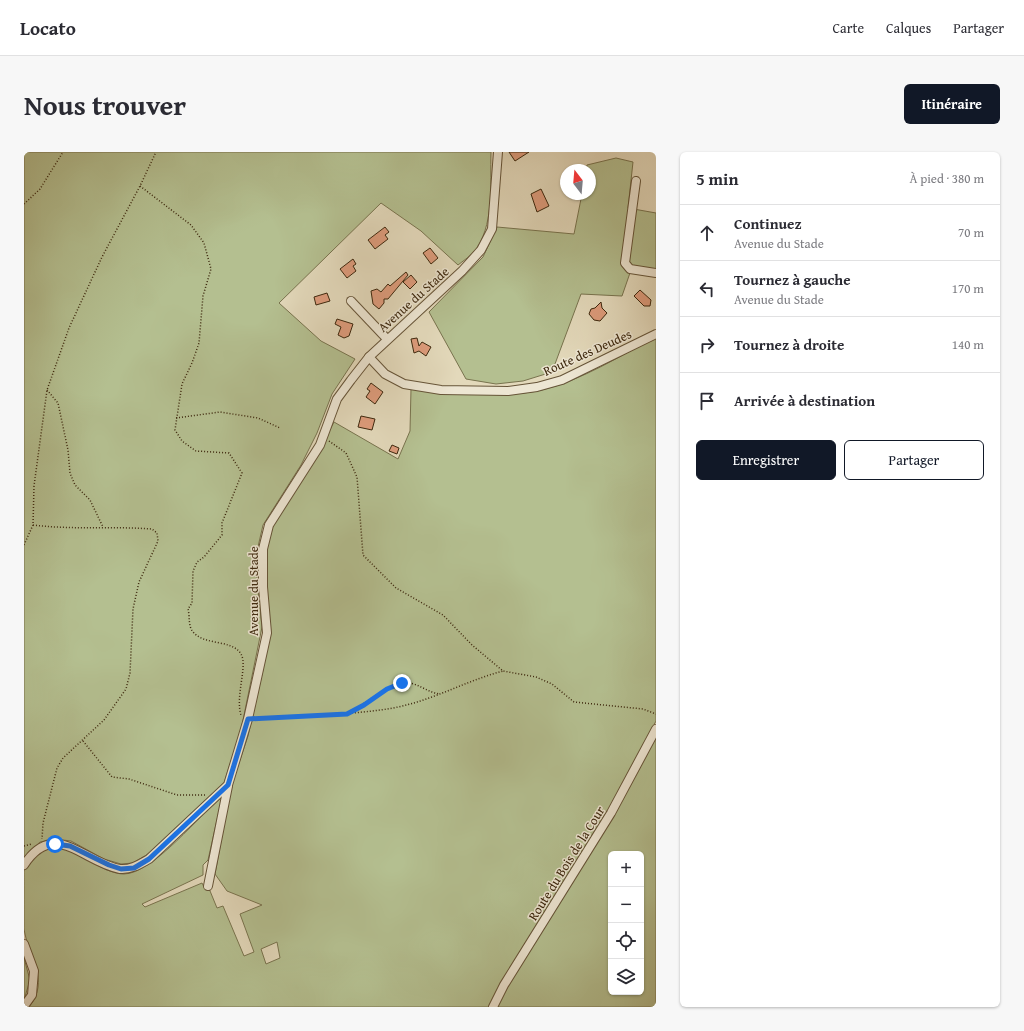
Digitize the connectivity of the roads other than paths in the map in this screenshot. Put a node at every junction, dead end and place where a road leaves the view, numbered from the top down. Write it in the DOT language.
graph roads {
  1 [pos="498,152"];
  2 [pos="636,181"];
  3 [pos="656,273"];
  4 [pos="351,301"];
  5 [pos="656,334"];
  6 [pos="387,339"];
  7 [pos="369,357"];
  8 [pos="656,729"];
  9 [pos="228,785"];
  10 [pos="24,865"];
  11 [pos="208,886"];
  12 [pos="24,944"];
  13 [pos="24,1006"];
  14 [pos="493,1007"];
  1 -- 6 [label="street, Avenue du Stade"];
  2 -- 3 [label="street"];
  4 -- 6 [label="street"];
  5 -- 7 [label="street, Route des Deudes"];
  6 -- 7 [label="street, Avenue du Stade"];
  7 -- 9 [label="street, Avenue du Stade"];
  8 -- 14 [label="street, Route du Bois de la Cour"];
  9 -- 10 [label="street"];
  9 -- 11 [label="street, Avenue du Stade"];
  12 -- 13 [label="street"];
}
